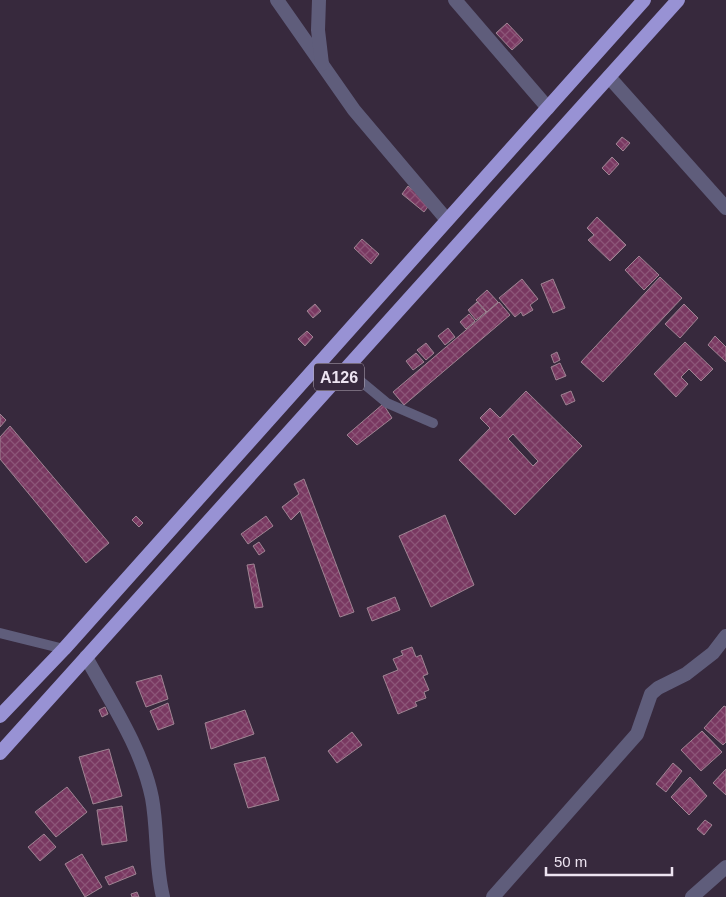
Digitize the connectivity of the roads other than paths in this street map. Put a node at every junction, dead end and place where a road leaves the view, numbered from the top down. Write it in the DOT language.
graph roads {
  1 [pos="277,0"];
  2 [pos="319,0"];
  3 [pos="455,0"];
  4 [pos="644,0"];
  5 [pos="678,0"];
  6 [pos="322,67"];
  7 [pos="609,77"];
  8 [pos="548,108"];
  9 [pos="726,208"];
  10 [pos="447,220"];
  11 [pos="346,369"];
  12 [pos="433,424"];
  13 [pos="0,633"];
  14 [pos="726,636"];
  15 [pos="64,649"];
  16 [pos="86,656"];
  17 [pos="0,716"];
  18 [pos="0,752"];
  19 [pos="726,867"];
  20 [pos="163,897"];
  21 [pos="492,897"];
  22 [pos="692,897"];
  1 -- 6 [label="street"];
  2 -- 6 [label="street"];
  3 -- 8 [label="street"];
  4 -- 8 [label="highway, A126"];
  5 -- 7 [label="highway, A126"];
  6 -- 10 [label="street"];
  7 -- 9 [label="street"];
  7 -- 11 [label="highway, A126"];
  8 -- 10 [label="highway, A126"];
  10 -- 15 [label="highway, A126"];
  11 -- 12 [label="lane"];
  11 -- 16 [label="highway, A126"];
  13 -- 15 [label="lane"];
  14 -- 21 [label="street"];
  15 -- 17 [label="highway, A126"];
  16 -- 18 [label="highway, A126"];
  16 -- 20 [label="street"];
  19 -- 22 [label="street"];
}
